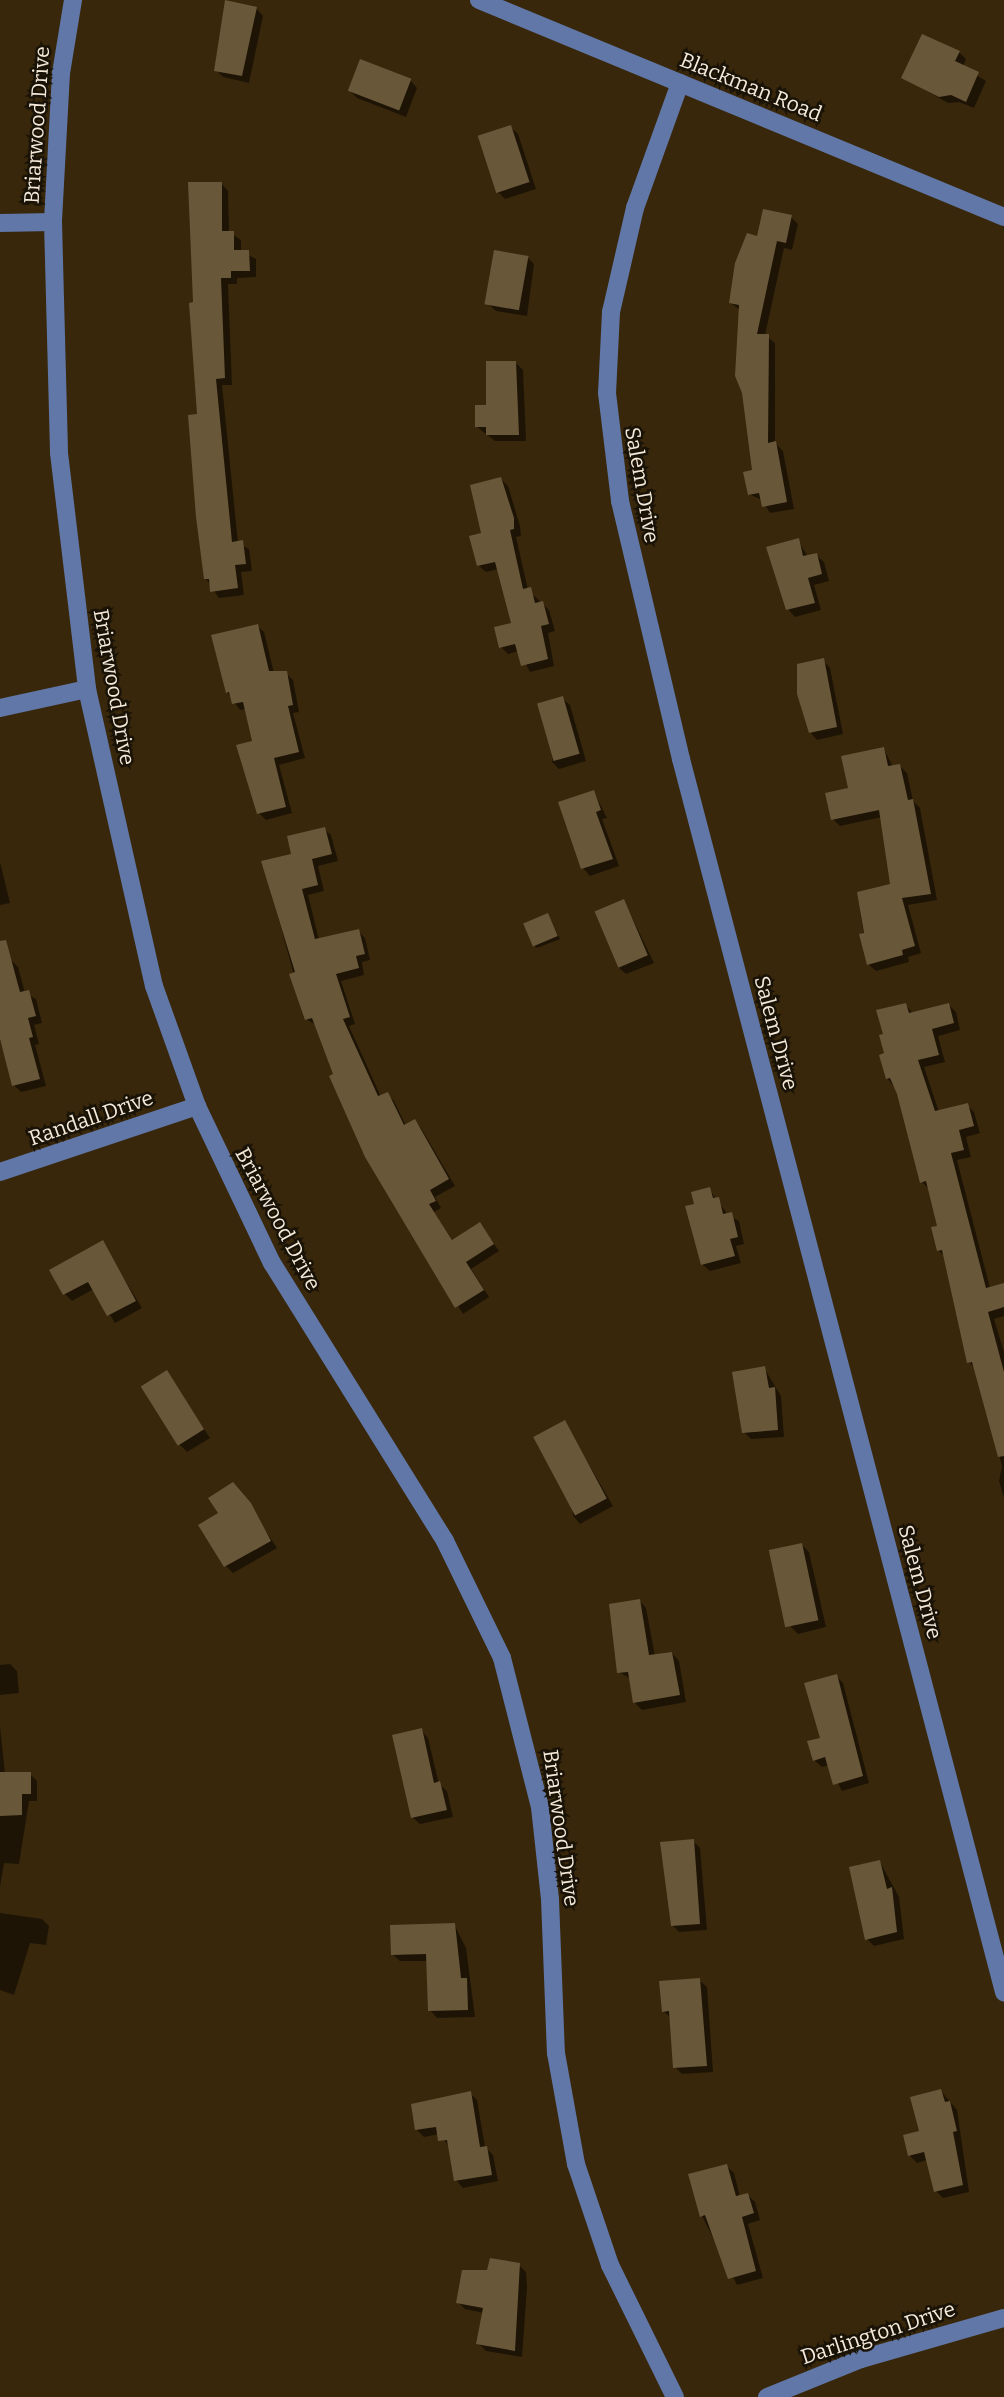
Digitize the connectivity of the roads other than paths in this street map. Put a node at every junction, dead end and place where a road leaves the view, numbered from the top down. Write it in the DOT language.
graph roads {
  1 [pos="73,0"];
  2 [pos="479,0"];
  3 [pos="680,83"];
  4 [pos="1004,218"];
  5 [pos="53,222"];
  6 [pos="0,223"];
  7 [pos="88,689"];
  8 [pos="0,708"];
  9 [pos="197,1106"];
  10 [pos="0,1172"];
  11 [pos="1004,1992"];
  12 [pos="1004,2318"];
  13 [pos="675,2397"];
  14 [pos="767,2397"];
  1 -- 5 [label="street, Briarwood Drive"];
  2 -- 3 [label="street, Blackman Road"];
  3 -- 4 [label="street, Blackman Road"];
  3 -- 11 [label="street, Salem Drive"];
  5 -- 6 [label="street"];
  5 -- 7 [label="street, Briarwood Drive"];
  7 -- 8 [label="street"];
  7 -- 9 [label="street, Briarwood Drive"];
  9 -- 10 [label="street, Randall Drive"];
  9 -- 13 [label="street, Briarwood Drive"];
  12 -- 14 [label="street, Darlington Drive"];
}
